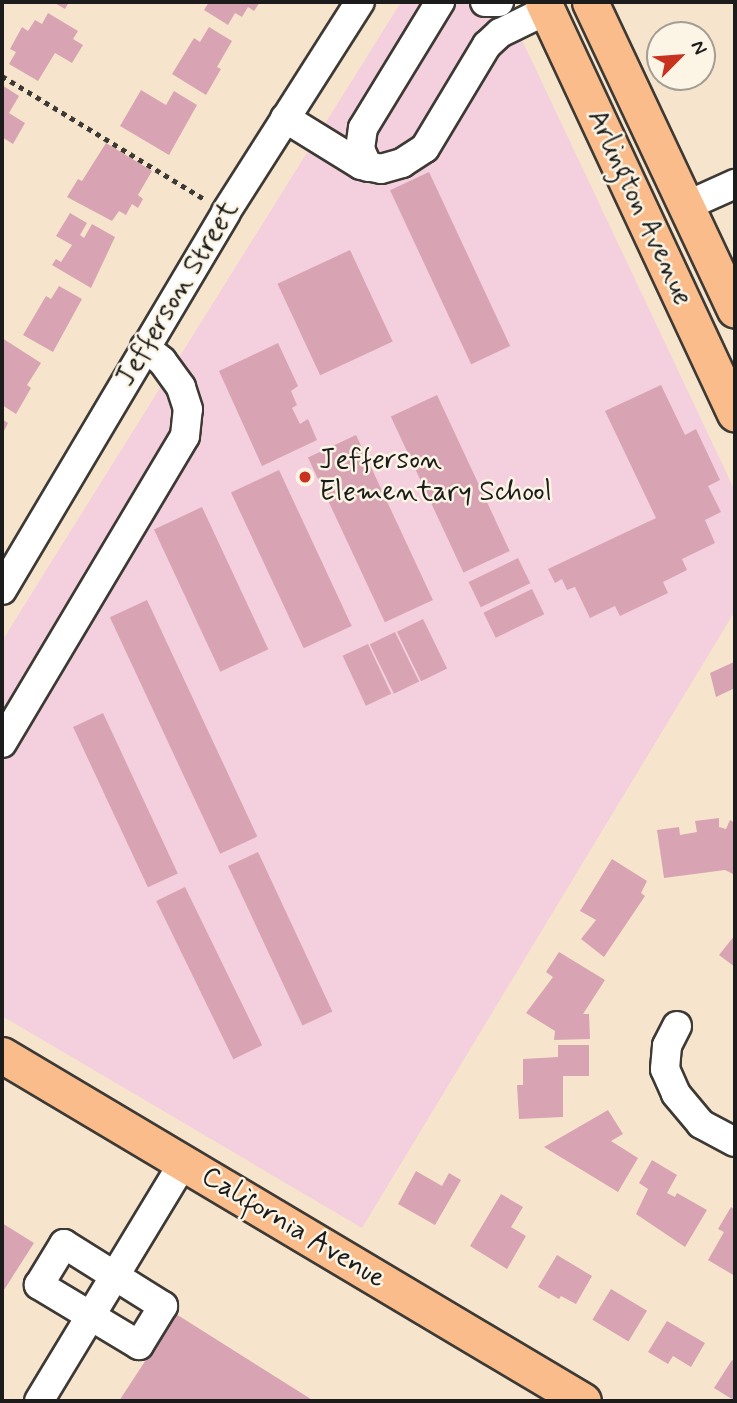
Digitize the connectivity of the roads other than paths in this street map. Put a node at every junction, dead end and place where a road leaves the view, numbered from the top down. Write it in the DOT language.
graph roads {
  1 [pos="360,2"];
  2 [pos="440,2"];
  3 [pos="485,2"];
  4 [pos="499,2"];
  5 [pos="598,4"];
  6 [pos="545,6"];
  7 [pos="285,118"];
  8 [pos="368,167"];
  9 [pos="735,184"];
  10 [pos="686,206"];
  11 [pos="735,310"];
  12 [pos="145,347"];
  13 [pos="735,413"];
  14 [pos="2,590"];
  15 [pos="2,743"];
  16 [pos="677,1026"];
  17 [pos="2,1055"];
  18 [pos="735,1142"];
  19 [pos="183,1163"];
  20 [pos="115,1276"];
  21 [pos="90,1317"];
  22 [pos="39,1401"];
  23 [pos="583,1401"];
  1 -- 7 [label="street, Jefferson Street"];
  2 -- 8 [label="street"];
  3 -- 4 [label="street"];
  5 -- 10 [label="main road, Arlington Avenue"];
  6 -- 8 [label="street"];
  6 -- 13 [label="main road, Arlington Avenue"];
  7 -- 8 [label="street"];
  7 -- 12 [label="street, Jefferson Street"];
  9 -- 10 [label="street"];
  10 -- 11 [label="main road, Arlington Avenue"];
  12 -- 14 [label="street, Jefferson Street"];
  12 -- 15 [label="street"];
  16 -- 18 [label="street"];
  17 -- 19 [label="main road, California Avenue"];
  19 -- 20 [label="street"];
  19 -- 23 [label="main road, California Avenue"];
  20 -- 21 [label="street"];
  20 -- 21 [label="street"];
  20 -- 21 [label="street"];
  21 -- 22 [label="street"];
}
